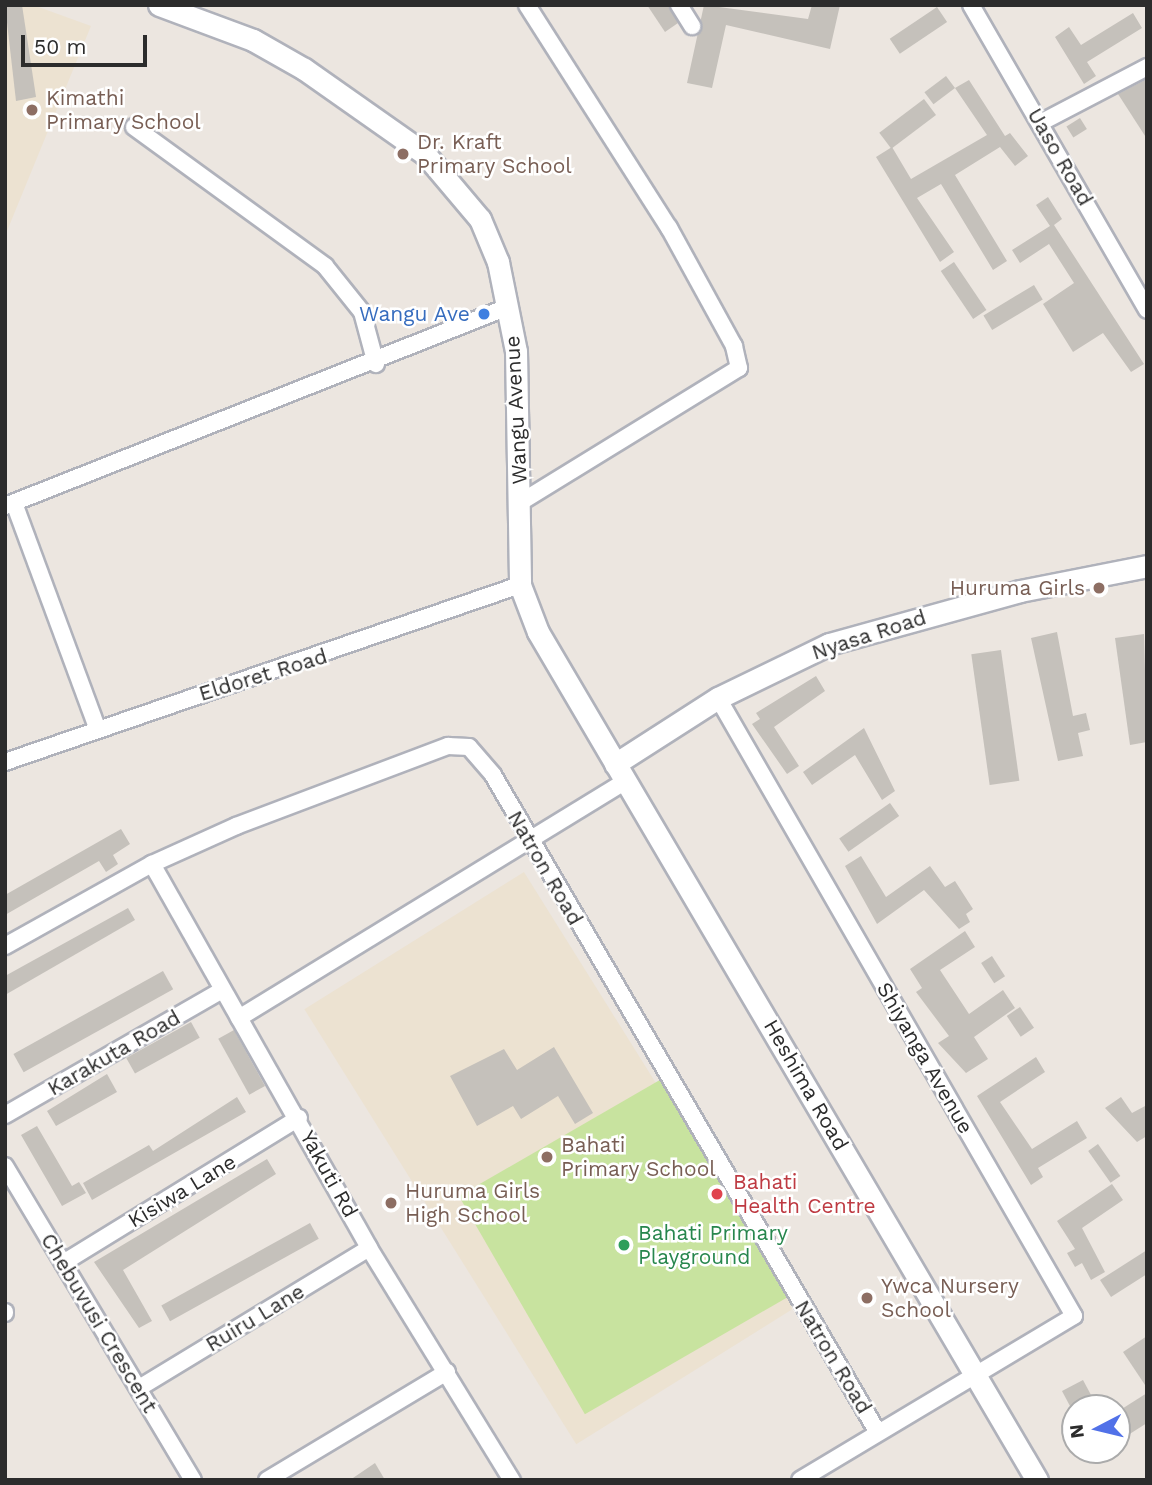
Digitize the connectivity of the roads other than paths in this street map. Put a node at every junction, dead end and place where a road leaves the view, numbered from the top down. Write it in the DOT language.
graph roads {
  1 [pos="527,5"];
  2 [pos="679,5"];
  3 [pos="971,5"];
  4 [pos="162,6"];
  5 [pos="692,26"];
  6 [pos="1147,66"];
  7 [pos="1042,122"];
  8 [pos="134,127"];
  9 [pos="508,307"];
  10 [pos="1147,310"];
  11 [pos="376,364"];
  12 [pos="521,502"];
  13 [pos="10,504"];
  14 [pos="1147,566"];
  15 [pos="520,585"];
  16 [pos="718,698"];
  17 [pos="97,727"];
  18 [pos="5,762"];
  19 [pos="620,772"];
  20 [pos="529,844"];
  21 [pos="152,864"];
  22 [pos="5,946"];
  23 [pos="222,990"];
  24 [pos="239,1018"];
  25 [pos="5,1115"];
  26 [pos="299,1118"];
  27 [pos="5,1166"];
  28 [pos="369,1248"];
  29 [pos="63,1262"];
  30 [pos="447,1373"];
  31 [pos="975,1378"];
  32 [pos="139,1388"];
  33 [pos="877,1431"];
  34 [pos="193,1480"];
  35 [pos="267,1480"];
  36 [pos="512,1480"];
  37 [pos="800,1480"];
  38 [pos="1037,1480"];
  1 -- 12 [label="street"];
  2 -- 5 [label="street"];
  3 -- 7 [label="street, Uaso Road"];
  4 -- 9 [label="street, Wangu Avenue"];
  6 -- 7 [label="street"];
  7 -- 10 [label="street, Uaso Road"];
  8 -- 11 [label="street"];
  9 -- 11 [label="street"];
  9 -- 12 [label="street, Wangu Avenue"];
  11 -- 13 [label="street"];
  12 -- 15 [label="street, Wangu Avenue"];
  13 -- 17 [label="street"];
  14 -- 16 [label="street, Nyasa Road"];
  15 -- 17 [label="street, Eldoret Road"];
  15 -- 19 [label="street, Wangu Avenue"];
  16 -- 19 [label="street, Nyasa Road"];
  16 -- 31 [label="street, Shiyanga Avenue"];
  17 -- 18 [label="street, Eldoret Road"];
  19 -- 20 [label="street"];
  19 -- 31 [label="street, Heshima Road"];
  20 -- 21 [label="street, Natron Road"];
  20 -- 24 [label="street"];
  20 -- 33 [label="street, Natron Road"];
  21 -- 22 [label="street, Natron Road"];
  21 -- 23 [label="street, Yakuti Rd"];
  23 -- 24 [label="street, Yakuti Rd"];
  23 -- 25 [label="street, Karakuta Road"];
  24 -- 26 [label="street, Yakuti Rd"];
  26 -- 28 [label="street, Yakuti Rd"];
  26 -- 29 [label="street, Kisiwa Lane"];
  27 -- 29 [label="street, Chebuvusi Crescent"];
  28 -- 30 [label="street, Yakuti Rd"];
  28 -- 32 [label="street, Ruiru Lane"];
  29 -- 32 [label="street, Chebuvusi Crescent"];
  30 -- 35 [label="street"];
  30 -- 36 [label="street, Yakuti Rd"];
  31 -- 33 [label="street"];
  31 -- 38 [label="street, Heshima Road"];
  32 -- 34 [label="street, Chebuvusi Crescent"];
  33 -- 37 [label="street"];
}
